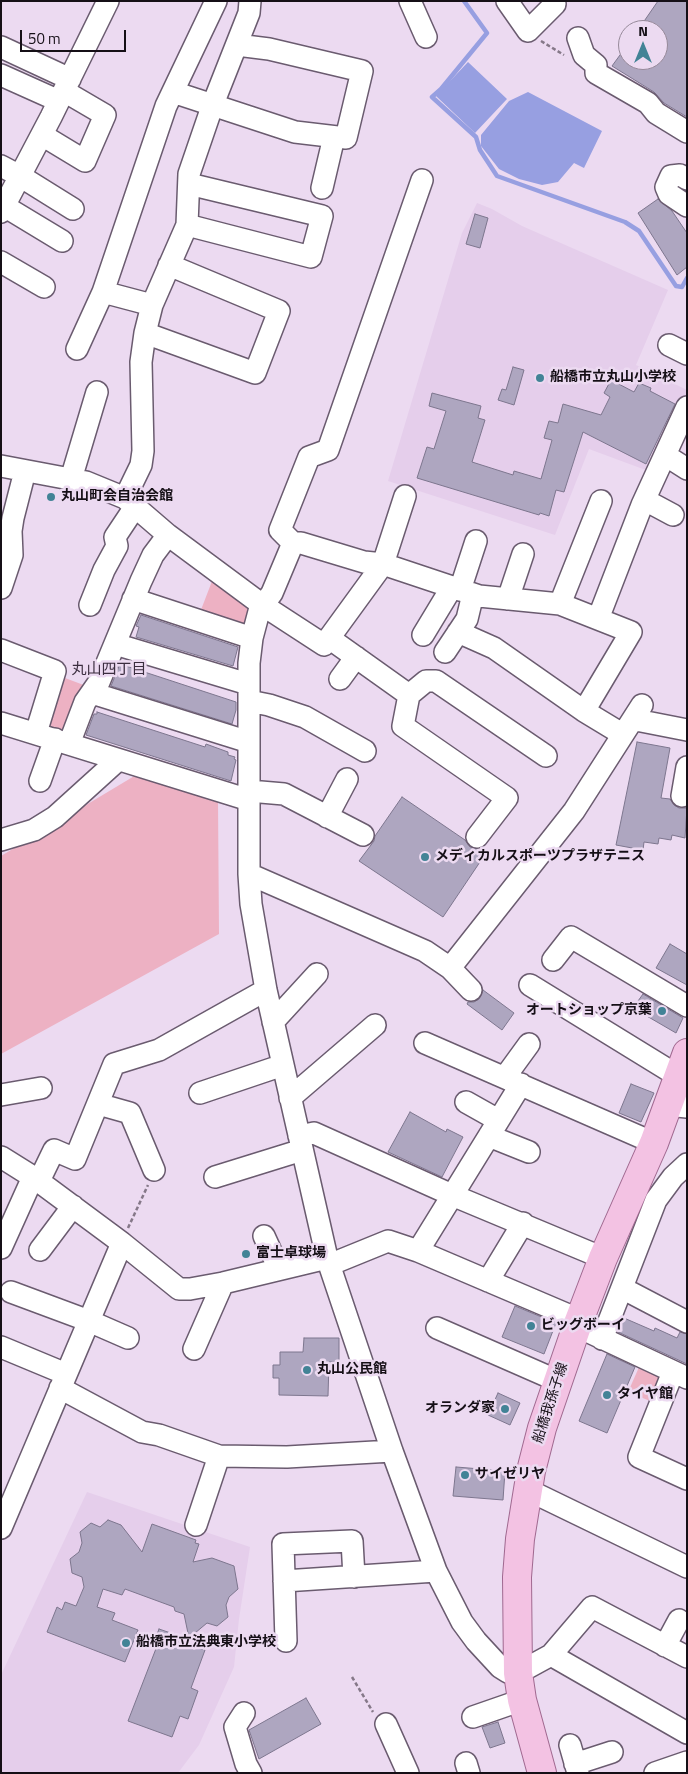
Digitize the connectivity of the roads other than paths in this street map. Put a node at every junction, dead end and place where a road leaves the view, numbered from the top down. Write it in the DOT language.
graph roads {
  1 [pos="108,1"];
  2 [pos="216,1"];
  3 [pos="250,1"];
  4 [pos="410,1"];
  5 [pos="507,1"];
  6 [pos="555,4"];
  7 [pos="426,37"];
  8 [pos="578,38"];
  9 [pos="237,46"];
  10 [pos="1,47"];
  11 [pos="1,75"];
  12 [pos="64,90"];
  13 [pos="173,92"];
  14 [pos="213,104"];
  15 [pos="687,132"];
  16 [pos="42,135"];
  17 [pos="334,137"];
  18 [pos="1,166"];
  19 [pos="20,176"];
  20 [pos="687,179"];
  21 [pos="422,180"];
  22 [pos="189,184"];
  23 [pos="322,188"];
  24 [pos="687,206"];
  25 [pos="3,209"];
  26 [pos="73,209"];
  27 [pos="187,225"];
  28 [pos="62,241"];
  29 [pos="1,262"];
  30 [pos="169,265"];
  31 [pos="44,287"];
  32 [pos="103,292"];
  33 [pos="152,305"];
  34 [pos="145,333"];
  35 [pos="78,349"];
  36 [pos="97,392"];
  37 [pos="687,407"];
  38 [pos="665,455"];
  39 [pos="1,466"];
  40 [pos="687,469"];
  41 [pos="25,471"];
  42 [pos="71,479"];
  43 [pos="405,496"];
  44 [pos="645,500"];
  45 [pos="130,502"];
  46 [pos="601,502"];
  47 [pos="673,515"];
  48 [pos="168,535"];
  49 [pos="476,541"];
  50 [pos="293,543"];
  51 [pos="523,554"];
  52 [pos="383,564"];
  53 [pos="1,588"];
  54 [pos="461,590"];
  55 [pos="134,599"];
  56 [pos="508,599"];
  57 [pos="260,604"];
  58 [pos="560,604"];
  59 [pos="90,605"];
  60 [pos="598,619"];
  61 [pos="458,632"];
  62 [pos="423,635"];
  63 [pos="252,638"];
  64 [pos="328,638"];
  65 [pos="115,644"];
  66 [pos="1,650"];
  67 [pos="445,652"];
  68 [pos="356,657"];
  69 [pos="340,679"];
  70 [pos="248,692"];
  71 [pos="92,693"];
  72 [pos="409,694"];
  73 [pos="584,711"];
  74 [pos="633,720"];
  75 [pos="1,723"];
  76 [pos="687,730"];
  77 [pos="59,736"];
  78 [pos="249,742"];
  79 [pos="365,751"];
  80 [pos="546,756"];
  81 [pos="118,760"];
  82 [pos="687,768"];
  83 [pos="347,779"];
  84 [pos="40,781"];
  85 [pos="249,796"];
  86 [pos="682,796"];
  87 [pos="327,817"];
  88 [pos="363,835"];
  89 [pos="477,837"];
  90 [pos="1,840"];
  91 [pos="249,874"];
  92 [pos="552,960"];
  93 [pos="450,968"];
  94 [pos="317,974"];
  95 [pos="530,985"];
  96 [pos="266,990"];
  97 [pos="471,990"];
  98 [pos="687,1006"];
  99 [pos="274,1022"];
  100 [pos="376,1025"];
  101 [pos="425,1043"];
  102 [pos="529,1044"];
  103 [pos="682,1064"];
  104 [pos="283,1065"];
  105 [pos="513,1080"];
  106 [pos="41,1088"];
  107 [pos="200,1093"];
  108 [pos="1,1095"];
  109 [pos="290,1098"];
  110 [pos="466,1102"];
  111 [pos="98,1104"];
  112 [pos="677,1106"];
  113 [pos="493,1128"];
  114 [pos="300,1143"];
  115 [pos="654,1143"];
  116 [pos="529,1152"];
  117 [pos="1,1157"];
  118 [pos="154,1170"];
  119 [pos="682,1175"];
  120 [pos="215,1176"];
  121 [pos="36,1179"];
  122 [pos="452,1194"];
  123 [pos="73,1206"];
  124 [pos="523,1223"];
  125 [pos="6,1224"];
  126 [pos="264,1236"];
  127 [pos="122,1243"];
  128 [pos="1,1248"];
  129 [pos="40,1250"];
  130 [pos="418,1251"];
  131 [pos="603,1258"];
  132 [pos="328,1262"];
  133 [pos="278,1269"];
  134 [pos="488,1281"];
  135 [pos="223,1283"];
  136 [pos="622,1288"];
  137 [pos="11,1292"];
  138 [pos="89,1321"];
  139 [pos="687,1322"];
  140 [pos="578,1323"];
  141 [pos="437,1328"];
  142 [pos="128,1338"];
  143 [pos="602,1339"];
  144 [pos="1,1348"];
  145 [pos="194,1349"];
  146 [pos="680,1375"];
  147 [pos="558,1380"];
  148 [pos="63,1381"];
  149 [pos="392,1451"];
  150 [pos="219,1456"];
  151 [pos="687,1479"];
  152 [pos="528,1490"];
  153 [pos="8,1493"];
  154 [pos="196,1526"];
  155 [pos="1,1528"];
  156 [pos="687,1567"];
  157 [pos="436,1571"];
  158 [pos="354,1577"];
  159 [pos="284,1581"];
  160 [pos="679,1620"];
  161 [pos="286,1641"];
  162 [pos="666,1646"];
  163 [pos="551,1655"];
  164 [pos="687,1657"];
  165 [pos="518,1673"];
  166 [pos="522,1700"];
  167 [pos="244,1713"];
  168 [pos="473,1717"];
  169 [pos="386,1724"];
  170 [pos="687,1733"];
  171 [pos="612,1752"];
  172 [pos="574,1761"];
  173 [pos="687,1762"];
  174 [pos="251,1773"];
  175 [pos="408,1773"];
  176 [pos="542,1773"];
  177 [pos="655,1773"];
  1 -- 12 [label="street"];
  2 -- 13 [label="street"];
  3 -- 9 [label="street"];
  4 -- 7 [label="street"];
  5 -- 6 [label="street"];
  8 -- 15 [label="street"];
  9 -- 14 [label="street"];
  9 -- 17 [label="street"];
  10 -- 12 [label="street"];
  11 -- 12 [label="street"];
  12 -- 16 [label="street"];
  12 -- 16 [label="street"];
  13 -- 14 [label="street"];
  13 -- 32 [label="street"];
  14 -- 17 [label="street"];
  14 -- 22 [label="street"];
  16 -- 19 [label="street"];
  17 -- 23 [label="street"];
  18 -- 19 [label="street"];
  19 -- 25 [label="street"];
  19 -- 26 [label="street"];
  20 -- 24 [label="street"];
  21 -- 50 [label="street"];
  22 -- 27 [label="street"];
  22 -- 27 [label="street"];
  25 -- 28 [label="street"];
  27 -- 30 [label="street"];
  29 -- 31 [label="street"];
  30 -- 33 [label="street"];
  30 -- 34 [label="street"];
  32 -- 33 [label="street"];
  32 -- 35 [label="street"];
  33 -- 34 [label="street"];
  34 -- 45 [label="street"];
  36 -- 42 [label="street"];
  37 -- 38 [label="street"];
  38 -- 40 [label="street"];
  38 -- 44 [label="street"];
  39 -- 41 [label="street"];
  41 -- 42 [label="street"];
  41 -- 53 [label="street"];
  42 -- 45 [label="street"];
  43 -- 52 [label="street"];
  44 -- 47 [label="street"];
  44 -- 60 [label="street"];
  45 -- 48 [label="street"];
  45 -- 59 [label="street"];
  46 -- 58 [label="street"];
  48 -- 55 [label="street"];
  48 -- 57 [label="street"];
  49 -- 54 [label="street"];
  50 -- 52 [label="street"];
  50 -- 57 [label="street"];
  51 -- 56 [label="street"];
  52 -- 54 [label="street"];
  52 -- 64 [label="street"];
  54 -- 56 [label="street"];
  54 -- 61 [label="street"];
  54 -- 62 [label="street"];
  55 -- 63 [label="street"];
  55 -- 65 [label="street"];
  56 -- 58 [label="street"];
  57 -- 63 [label="street"];
  57 -- 64 [label="street"];
  58 -- 60 [label="street"];
  60 -- 73 [label="street"];
  61 -- 67 [label="street"];
  61 -- 73 [label="street"];
  63 -- 70 [label="street"];
  64 -- 68 [label="street"];
  65 -- 70 [label="street"];
  65 -- 71 [label="street"];
  66 -- 77 [label="street"];
  68 -- 69 [label="street"];
  68 -- 72 [label="street"];
  70 -- 78 [label="street"];
  70 -- 79 [label="street"];
  71 -- 77 [label="street"];
  71 -- 78 [label="street"];
  72 -- 80 [label="street"];
  72 -- 89 [label="street"];
  73 -- 74 [label="street"];
  74 -- 76 [label="street"];
  74 -- 93 [label="street"];
  75 -- 77 [label="street"];
  77 -- 81 [label="street"];
  77 -- 84 [label="street"];
  78 -- 85 [label="street"];
  81 -- 85 [label="street"];
  81 -- 90 [label="street"];
  82 -- 86 [label="street"];
  83 -- 87 [label="street"];
  85 -- 87 [label="street"];
  85 -- 91 [label="street"];
  87 -- 88 [label="street"];
  91 -- 93 [label="street"];
  91 -- 96 [label="street"];
  92 -- 98 [label="street"];
  93 -- 97 [label="street"];
  94 -- 99 [label="street"];
  95 -- 103 [label="street"];
  96 -- 99 [label="street"];
  96 -- 111 [label="street"];
  99 -- 104 [label="street"];
  100 -- 109 [label="street"];
  101 -- 105 [label="street"];
  102 -- 105 [label="street"];
  103 -- 112 [label="main road, 船橋我孫子線"];
  104 -- 107 [label="street"];
  104 -- 109 [label="street"];
  105 -- 113 [label="street"];
  105 -- 115 [label="street"];
  106 -- 108 [label="street"];
  109 -- 114 [label="street"];
  110 -- 113 [label="street"];
  111 -- 118 [label="street"];
  111 -- 121 [label="street"];
  112 -- 115 [label="main road, 船橋我孫子線"];
  113 -- 116 [label="street"];
  113 -- 122 [label="street"];
  114 -- 120 [label="street"];
  114 -- 122 [label="street"];
  114 -- 132 [label="street"];
  115 -- 131 [label="main road, 船橋我孫子線"];
  117 -- 121 [label="street"];
  119 -- 136 [label="street"];
  121 -- 123 [label="street"];
  121 -- 125 [label="street"];
  122 -- 124 [label="street"];
  122 -- 130 [label="street"];
  123 -- 127 [label="street"];
  123 -- 129 [label="street"];
  124 -- 131 [label="street"];
  124 -- 134 [label="street"];
  125 -- 128 [label="street"];
  126 -- 133 [label="street"];
  127 -- 135 [label="street"];
  127 -- 138 [label="street"];
  130 -- 132 [label="street"];
  130 -- 134 [label="street"];
  131 -- 140 [label="main road, 船橋我孫子線"];
  132 -- 133 [label="street"];
  132 -- 149 [label="street"];
  133 -- 135 [label="street"];
  134 -- 140 [label="street"];
  135 -- 145 [label="street"];
  136 -- 139 [label="street"];
  136 -- 143 [label="street"];
  137 -- 138 [label="street"];
  138 -- 142 [label="street"];
  138 -- 148 [label="street"];
  140 -- 143 [label="street"];
  140 -- 147 [label="main road, 船橋我孫子線"];
  141 -- 147 [label="street"];
  143 -- 146 [label="street"];
  144 -- 148 [label="street"];
  146 -- 151 [label="street"];
  147 -- 152 [label="main road, 船橋我孫子線"];
  148 -- 150 [label="street"];
  148 -- 153 [label="street"];
  149 -- 150 [label="street"];
  149 -- 157 [label="street"];
  150 -- 154 [label="street"];
  152 -- 156 [label="street"];
  152 -- 165 [label="main road, 船橋我孫子線"];
  153 -- 155 [label="street"];
  157 -- 158 [label="street"];
  157 -- 165 [label="street"];
  158 -- 159 [label="street"];
  158 -- 159 [label="street"];
  159 -- 161 [label="street"];
  160 -- 162 [label="street"];
  162 -- 163 [label="street"];
  162 -- 164 [label="street"];
  163 -- 165 [label="street"];
  163 -- 170 [label="street"];
  165 -- 166 [label="main road, 船橋我孫子線"];
  166 -- 168 [label="street"];
  166 -- 176 [label="main road, 船橋我孫子線"];
  167 -- 174 [label="street"];
  169 -- 175 [label="street"];
  171 -- 172 [label="street"];
  173 -- 177 [label="street"];
}
